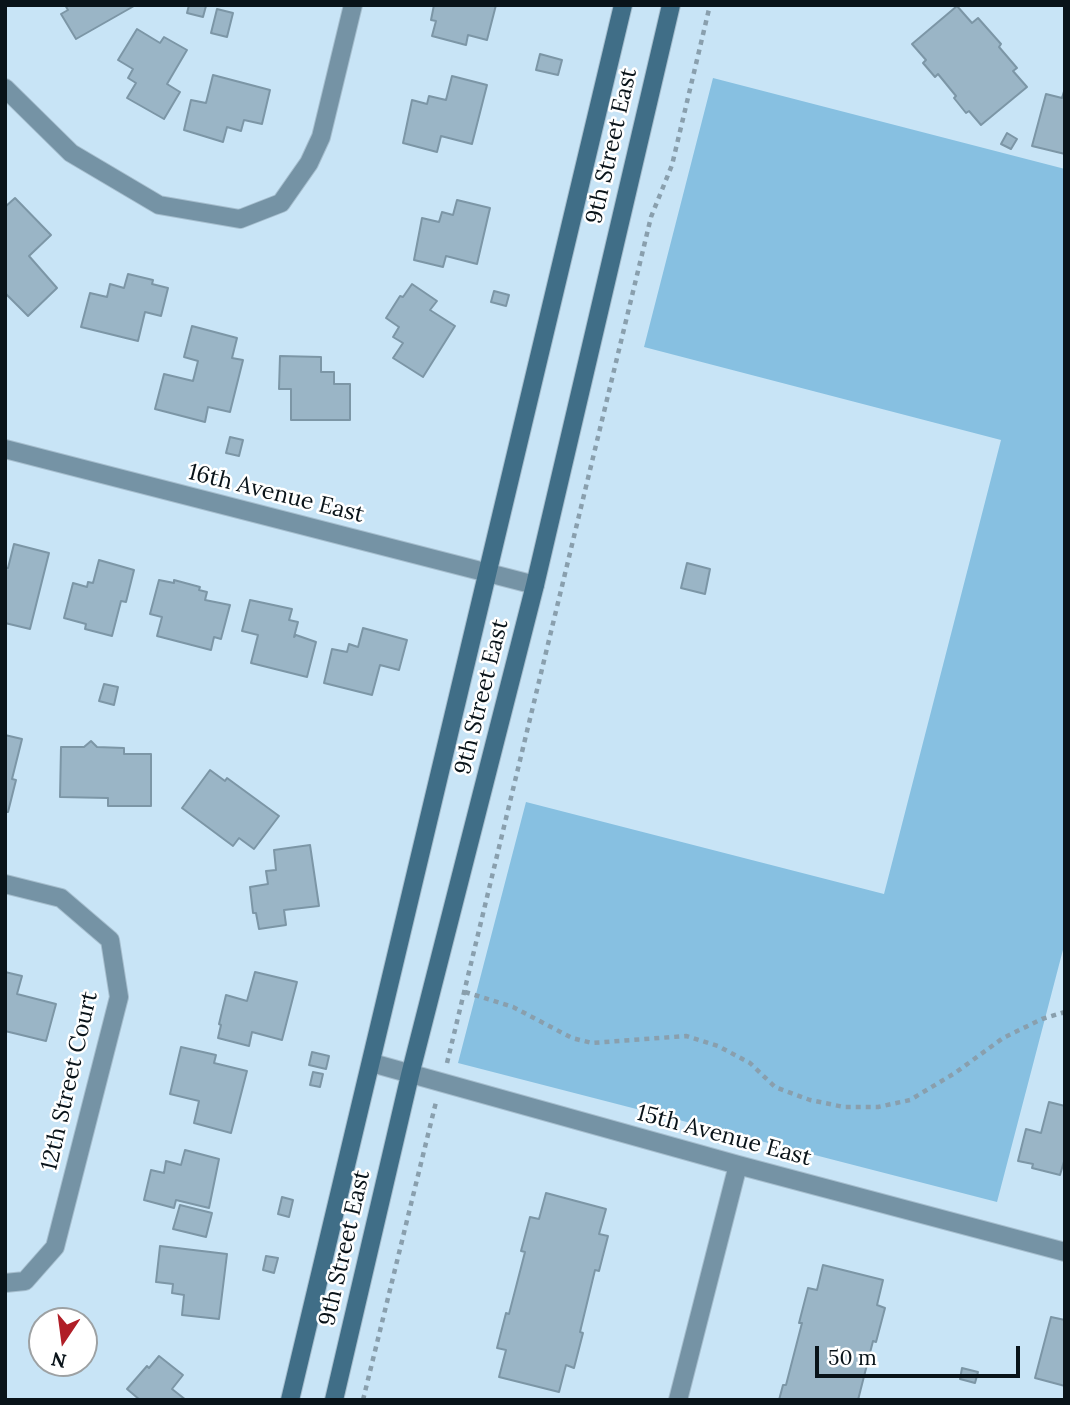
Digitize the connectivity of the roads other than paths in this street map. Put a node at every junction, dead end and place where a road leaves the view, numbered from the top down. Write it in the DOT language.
graph roads {
  1 [pos="353,5"];
  2 [pos="623,5"];
  3 [pos="671,5"];
  4 [pos="5,88"];
  5 [pos="5,449"];
  6 [pos="488,574"];
  7 [pos="536,585"];
  8 [pos="5,884"];
  9 [pos="372,1063"];
  10 [pos="410,1075"];
  11 [pos="738,1165"];
  12 [pos="1065,1252"];
  13 [pos="5,1283"];
  14 [pos="290,1400"];
  15 [pos="334,1400"];
  16 [pos="678,1400"];
  1 -- 4 [label="street"];
  2 -- 6 [label="main road, 9th Street East"];
  3 -- 7 [label="main road, 9th Street East"];
  5 -- 6 [label="street, 16th Avenue East"];
  6 -- 7 [label="street, 16th Avenue East"];
  6 -- 9 [label="main road, 9th Street East"];
  7 -- 10 [label="main road, 9th Street East"];
  8 -- 13 [label="street, 12th Street Court"];
  9 -- 10 [label="street, 15th Avenue East"];
  9 -- 14 [label="main road, 9th Street East"];
  10 -- 11 [label="street, 15th Avenue East"];
  10 -- 15 [label="main road, 9th Street East"];
  11 -- 12 [label="street, 15th Avenue East"];
  11 -- 16 [label="street"];
}
